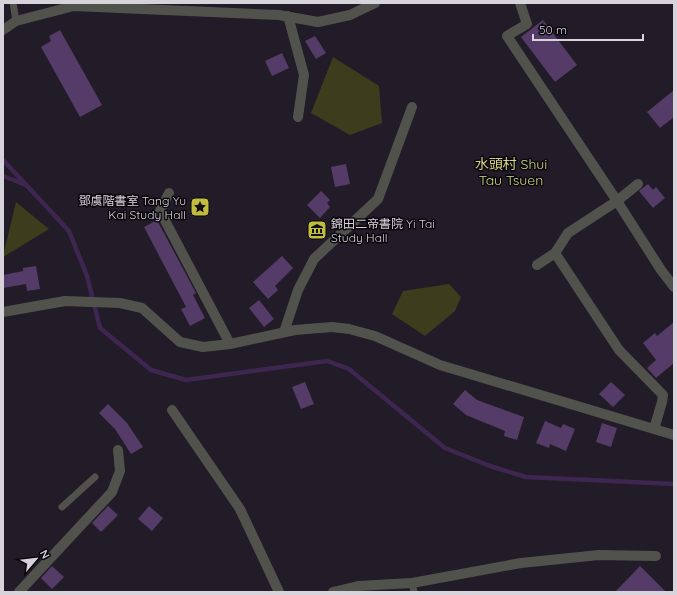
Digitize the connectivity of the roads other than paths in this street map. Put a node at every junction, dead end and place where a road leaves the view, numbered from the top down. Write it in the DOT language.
graph roads {
  1 [pos="375,3"];
  2 [pos="520,3"];
  3 [pos="14,6"];
  4 [pos="288,16"];
  5 [pos="16,21"];
  6 [pos="3,30"];
  7 [pos="412,107"];
  8 [pos="298,117"];
  9 [pos="638,184"];
  10 [pos="169,193"];
  11 [pos="617,201"];
  12 [pos="555,253"];
  13 [pos="537,265"];
  14 [pos="674,287"];
  15 [pos="3,312"];
  16 [pos="284,332"];
  17 [pos="230,344"];
  18 [pos="172,410"];
  19 [pos="654,428"];
  20 [pos="674,435"];
  21 [pos="118,450"];
  22 [pos="95,477"];
  23 [pos="62,507"];
  24 [pos="656,556"];
  25 [pos="413,588"];
  26 [pos="19,592"];
  27 [pos="280,592"];
  28 [pos="333,592"];
  1 -- 4 [label="street"];
  2 -- 11 [label="street"];
  3 -- 5 [label="lane"];
  4 -- 5 [label="street"];
  4 -- 8 [label="street"];
  5 -- 6 [label="street"];
  7 -- 16 [label="street"];
  9 -- 11 [label="street"];
  10 -- 17 [label="street"];
  11 -- 12 [label="street"];
  11 -- 14 [label="street"];
  12 -- 13 [label="street"];
  12 -- 19 [label="street"];
  15 -- 17 [label="street"];
  16 -- 17 [label="street"];
  16 -- 19 [label="street"];
  18 -- 27 [label="street"];
  19 -- 20 [label="street"];
  21 -- 26 [label="street"];
  22 -- 23 [label="lane"];
  24 -- 25 [label="street"];
  25 -- 28 [label="street"];
}
